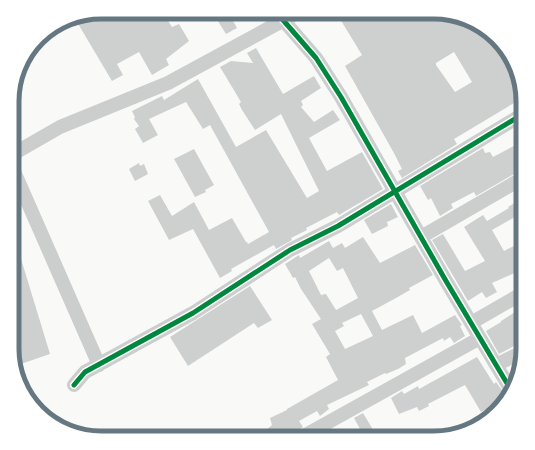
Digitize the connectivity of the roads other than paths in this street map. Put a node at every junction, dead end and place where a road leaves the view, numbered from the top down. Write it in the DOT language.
graph roads {
  1 [pos="281,19"];
  2 [pos="288,19"];
  3 [pos="516,118"];
  4 [pos="19,151"];
  5 [pos="516,182"];
  6 [pos="19,183"];
  7 [pos="395,191"];
  8 [pos="421,237"];
  9 [pos="516,297"];
  10 [pos="471,323"];
  11 [pos="480,338"];
  12 [pos="516,355"];
  13 [pos="99,365"];
  14 [pos="496,365"];
  15 [pos="74,385"];
  16 [pos="508,385"];
  17 [pos="313,431"];
  1 -- 4 [label="street"];
  2 -- 7 [label="street"];
  3 -- 7 [label="street"];
  5 -- 8 [label="street"];
  6 -- 13 [label="street"];
  7 -- 8 [label="street"];
  7 -- 13 [label="street"];
  8 -- 10 [label="street"];
  9 -- 10 [label="street"];
  10 -- 11 [label="street"];
  11 -- 14 [label="street"];
  11 -- 17 [label="street"];
  12 -- 14 [label="street"];
  13 -- 15 [label="street"];
  14 -- 16 [label="street"];
}
